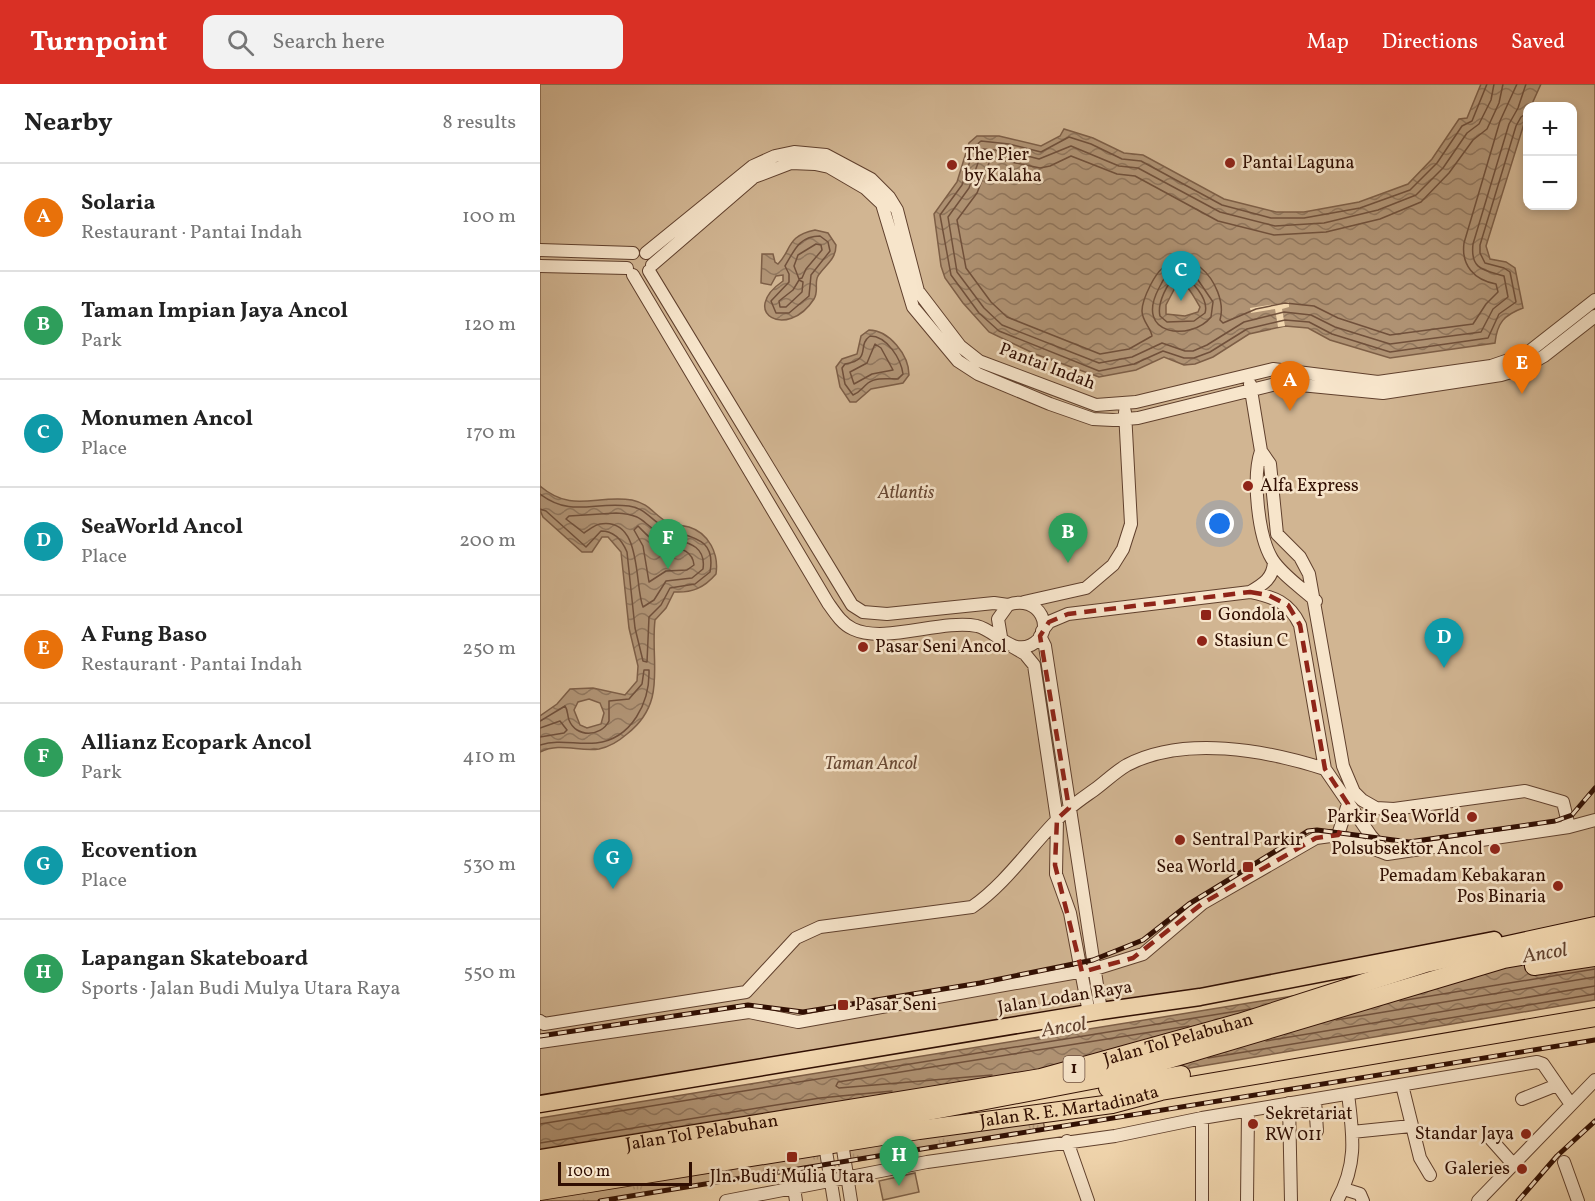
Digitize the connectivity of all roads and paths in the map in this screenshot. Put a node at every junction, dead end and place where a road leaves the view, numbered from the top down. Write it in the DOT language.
graph roads {
  1 [pos="540,250"];
  2 [pos="639,253"];
  3 [pos="540,266"];
  4 [pos="650,268"];
  5 [pos="630,271"];
  6 [pos="1595,300"];
  7 [pos="1595,316"];
  8 [pos="1247,376"];
  9 [pos="1252,392"];
  10 [pos="1124,403"];
  11 [pos="1096,405"];
  12 [pos="1094,419"];
  13 [pos="1126,419"];
  14 [pos="1261,452"];
  15 [pos="1274,562"];
  16 [pos="1250,591"];
  17 [pos="1316,601"];
  18 [pos="1024,602"];
  19 [pos="1008,605"];
  20 [pos="1041,634"];
  21 [pos="1001,636"];
  22 [pos="1012,646"];
  23 [pos="1324,656"];
  24 [pos="1306,659"];
  25 [pos="1324,769"];
  26 [pos="1348,804"];
  27 [pos="1069,808"];
  28 [pos="1057,819"];
  29 [pos="1595,820"];
  30 [pos="1569,827"];
  31 [pos="1338,835"];
  32 [pos="1387,854"];
  33 [pos="1595,924"];
  34 [pos="1595,943"];
  35 [pos="1595,957"];
  36 [pos="1095,969"];
  37 [pos="1082,972"];
  38 [pos="1348,1007"];
  39 [pos="1595,1008"];
  40 [pos="1095,1012"];
  41 [pos="1595,1017"];
  42 [pos="540,1022"];
  43 [pos="540,1042"];
  44 [pos="1595,1080"];
  45 [pos="1402,1085"];
  46 [pos="1557,1085"];
  47 [pos="1348,1094"];
  48 [pos="1522,1099"];
  49 [pos="1315,1100"];
  50 [pos="1289,1103"];
  51 [pos="1570,1103"];
  52 [pos="540,1104"];
  53 [pos="1248,1111"];
  54 [pos="1202,1118"];
  55 [pos="1411,1126"];
  56 [pos="1317,1131"];
  57 [pos="1352,1132"];
  58 [pos="1489,1137"];
  59 [pos="1067,1142"];
  60 [pos="833,1144"];
  61 [pos="540,1159"];
  62 [pos="1564,1162"];
  63 [pos="1513,1164"];
  64 [pos="1431,1175"];
  65 [pos="540,1176"];
  66 [pos="848,1178"];
  67 [pos="830,1181"];
  68 [pos="1344,1189"];
  69 [pos="540,1191"];
  70 [pos="795,1195"];
  71 [pos="726,1201"];
  72 [pos="834,1201"];
  73 [pos="851,1201"];
  74 [pos="1088,1201"];
  75 [pos="1203,1201"];
  76 [pos="1247,1201"];
  77 [pos="1291,1201"];
  78 [pos="1337,1201"];
  79 [pos="1363,1201"];
  80 [pos="1478,1201"];
  81 [pos="1578,1201"];
  1 -- 2 [label="street"];
  2 -- 4 [label="street"];
  2 -- 5 [label="street"];
  2 -- 11 [label="street, Pantai Indah"];
  3 -- 5 [label="street"];
  4 -- 5 [label="street"];
  4 -- 12 [label="street, Pantai Indah"];
  4 -- 19 [label="street"];
  5 -- 21 [label="street"];
  6 -- 8 [label="street, Pantai Indah"];
  7 -- 9 [label="street, Pantai Indah"];
  8 -- 9 [label="street"];
  8 -- 10 [label="street, Pantai Indah"];
  9 -- 13 [label="street, Pantai Indah"];
  9 -- 14 [label="street"];
  10 -- 11 [label="street, Pantai Indah"];
  10 -- 13 [label="street"];
  11 -- 12 [label="street"];
  12 -- 13 [label="street, Pantai Indah"];
  13 -- 18 [label="street"];
  14 -- 15 [label="street"];
  14 -- 17 [label="street"];
  15 -- 16 [label="street"];
  15 -- 17 [label="street"];
  16 -- 20 [label="street"];
  16 -- 24 [label="street"];
  17 -- 23 [label="street"];
  18 -- 19 [label="street"];
  18 -- 20 [label="street"];
  19 -- 21 [label="street"];
  20 -- 22 [label="street"];
  20 -- 27 [label="street"];
  21 -- 22 [label="street"];
  22 -- 28 [label="street"];
  23 -- 24 [label="street"];
  23 -- 30 [label="street"];
  24 -- 25 [label="street"];
  25 -- 26 [label="street"];
  25 -- 27 [label="street"];
  26 -- 31 [label="street"];
  26 -- 32 [label="street"];
  27 -- 28 [label="street"];
  27 -- 36 [label="street"];
  28 -- 37 [label="street"];
  28 -- 42 [label="street"];
  29 -- 30 [label="street"];
  30 -- 32 [label="street"];
  31 -- 32 [label="street"];
  31 -- 36 [label="street"];
  33 -- 40 [label="main road, Jalan Lodan Raya"];
  33 -- 61 [label="highway, Jalan Tol Pelabuhan / 1"];
  34 -- 38 [label="highway, Jalan Tol Pelabuhan / 1"];
  35 -- 38 [label="highway"];
  36 -- 37 [label="street"];
  36 -- 40 [label="street"];
  37 -- 40 [label="street"];
  37 -- 43 [label="street"];
  38 -- 65 [label="highway, Jalan Tol Pelabuhan / 1"];
  39 -- 65 [label="highway, Jalan R. E. Martadinata / 1"];
  40 -- 52 [label="main road, Jalan Lodan Raya"];
  41 -- 60 [label="highway, Jalan R. E. Martadinata / 1"];
  44 -- 51 [label="street"];
  45 -- 46 [label="street"];
  45 -- 47 [label="street"];
  45 -- 55 [label="street"];
  46 -- 48 [label="street"];
  46 -- 51 [label="street"];
  47 -- 49 [label="street"];
  47 -- 57 [label="street"];
  49 -- 50 [label="street"];
  49 -- 56 [label="street"];
  50 -- 53 [label="street"];
  50 -- 77 [label="street"];
  51 -- 63 [label="street"];
  53 -- 54 [label="street"];
  53 -- 76 [label="street"];
  54 -- 59 [label="street"];
  54 -- 75 [label="street"];
  55 -- 57 [label="street"];
  55 -- 64 [label="street"];
  57 -- 68 [label="street"];
  58 -- 63 [label="street"];
  59 -- 66 [label="street"];
  59 -- 74 [label="street"];
  60 -- 66 [label="street"];
  60 -- 67 [label="street"];
  60 -- 69 [label="highway, Jalan R. E. Martadinata / 1"];
  62 -- 81 [label="street"];
  63 -- 80 [label="street"];
  66 -- 67 [label="street"];
  66 -- 73 [label="street"];
  67 -- 70 [label="street"];
  67 -- 72 [label="street"];
  68 -- 78 [label="street"];
  68 -- 79 [label="street"];
  70 -- 71 [label="street"];
}
